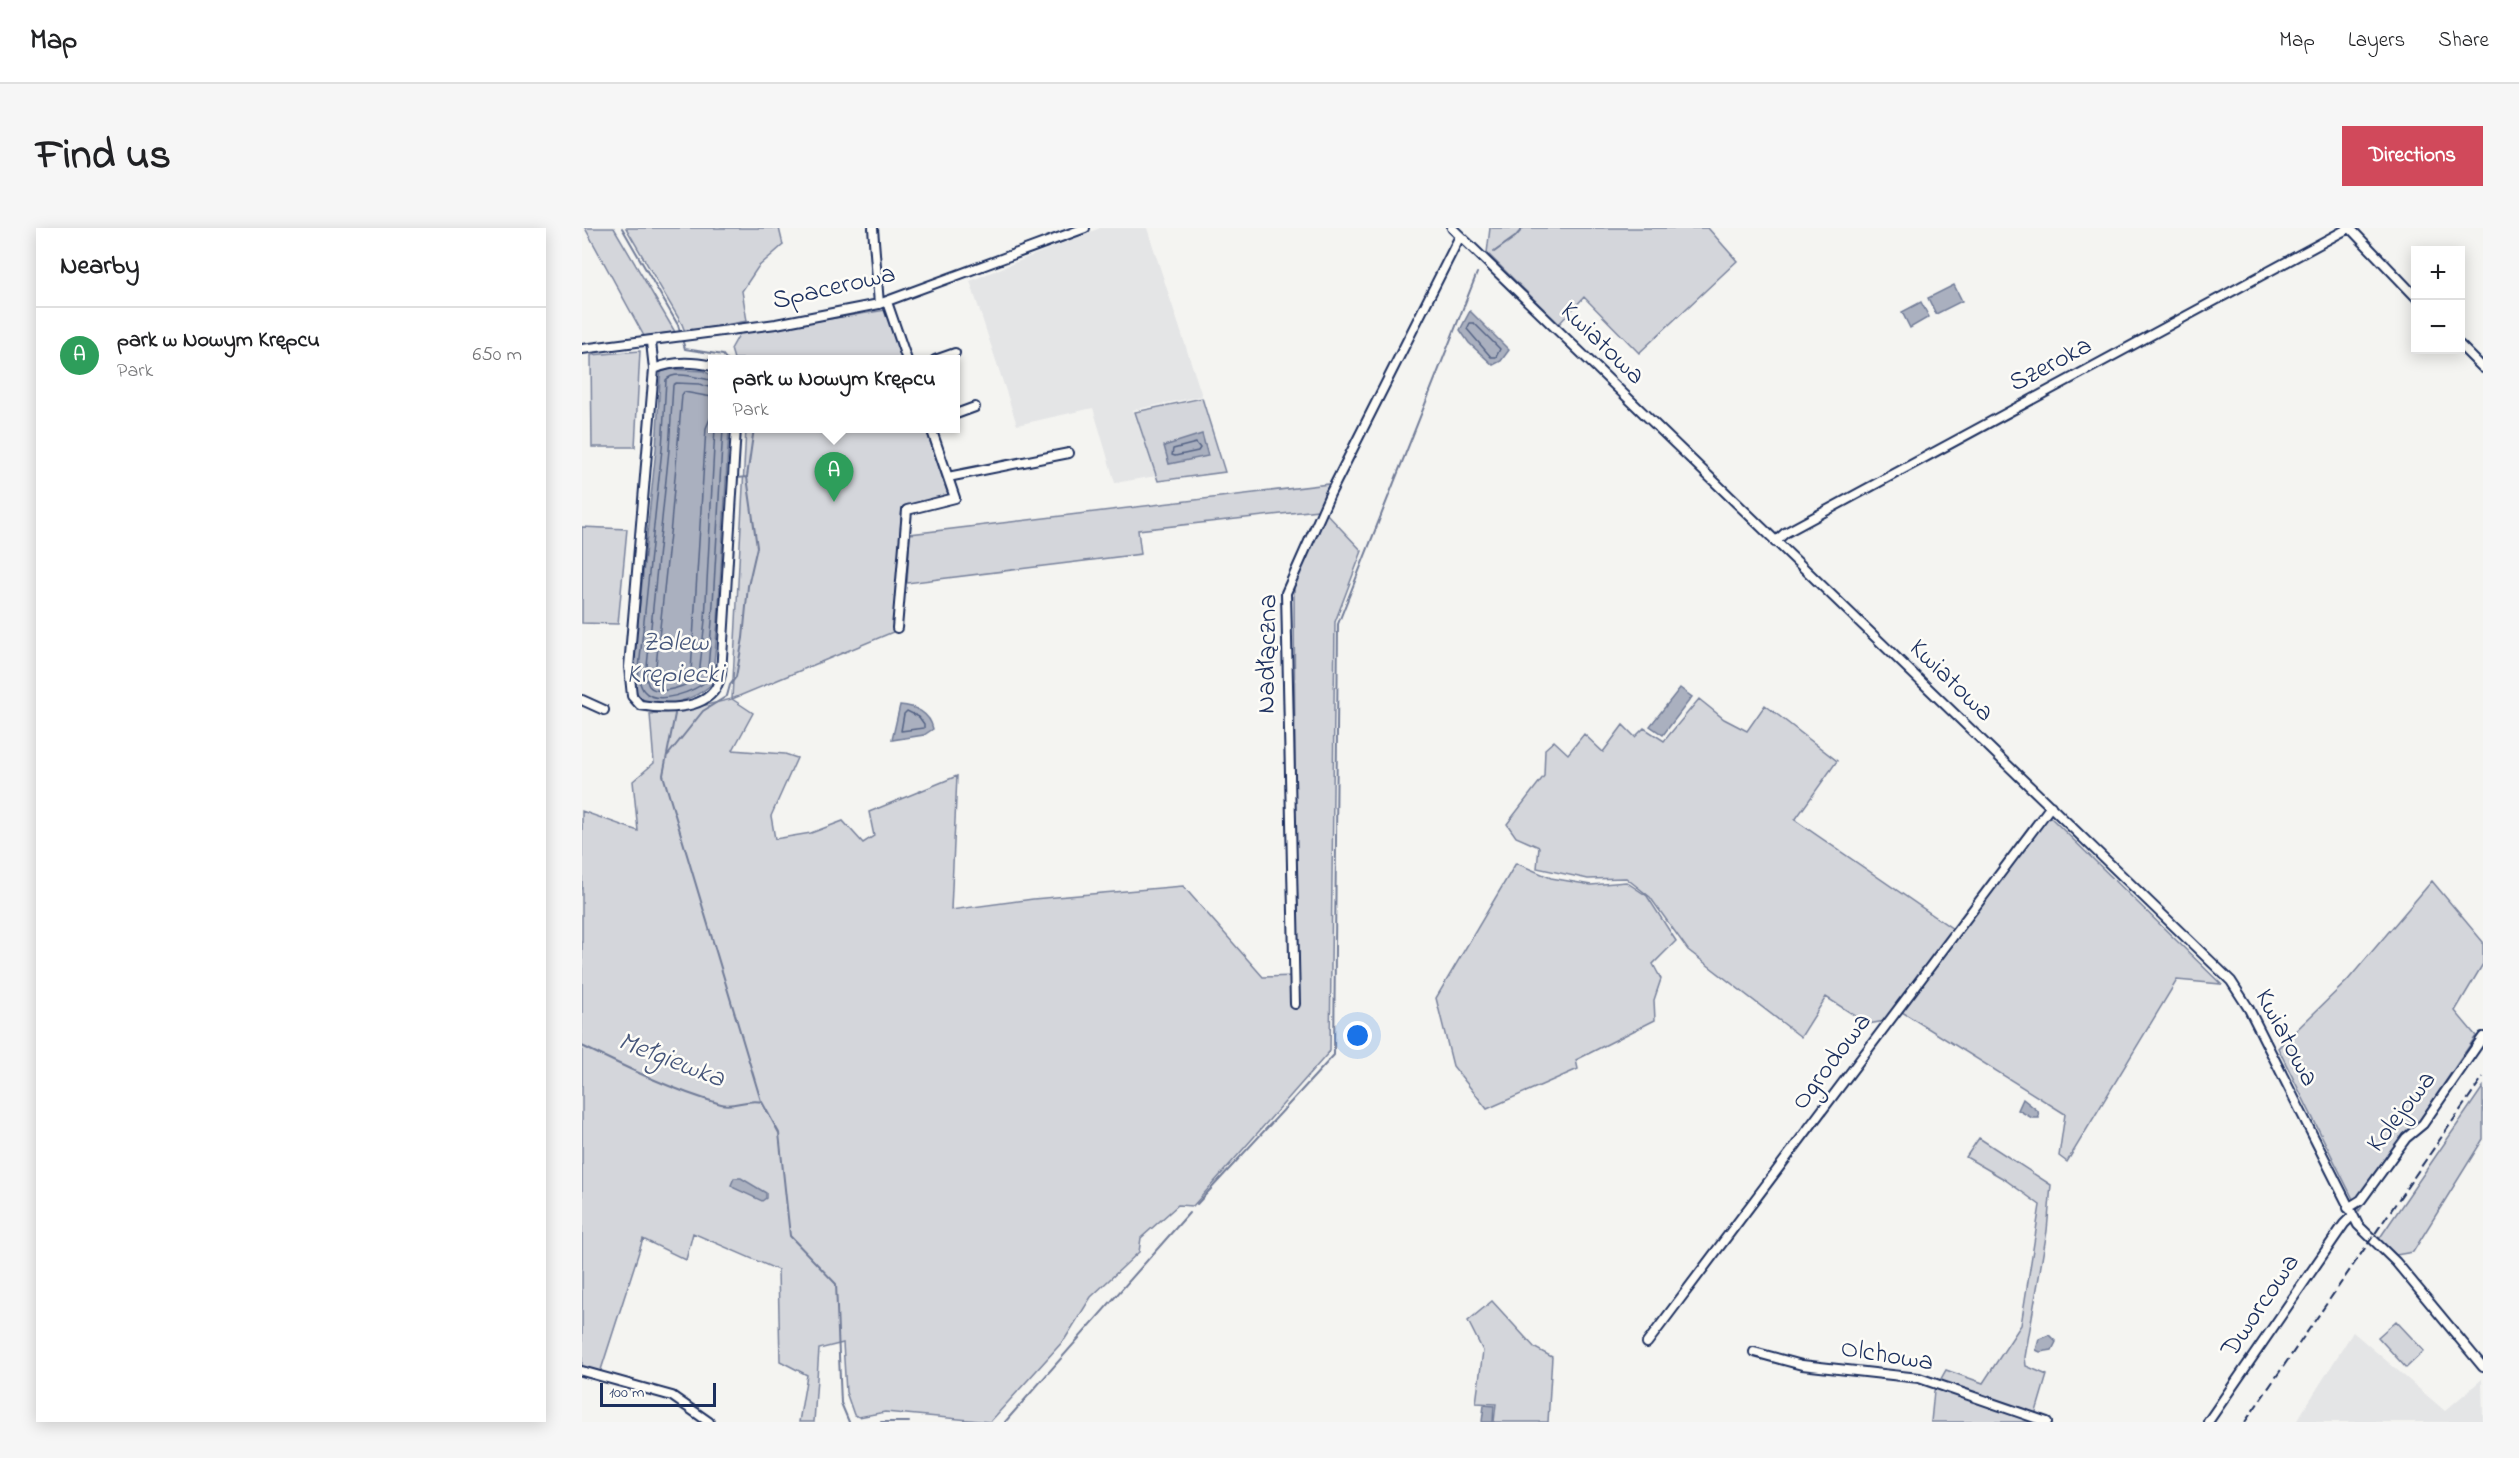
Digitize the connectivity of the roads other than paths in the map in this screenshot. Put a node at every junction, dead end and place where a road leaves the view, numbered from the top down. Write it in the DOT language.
graph roads {
  1 [pos="873,228"];
  2 [pos="1085,228"];
  3 [pos="1452,228"];
  4 [pos="2350,228"];
  5 [pos="1460,236"];
  6 [pos="2411,293"];
  7 [pos="883,303"];
  8 [pos="651,342"];
  9 [pos="582,350"];
  10 [pos="2465,350"];
  11 [pos="955,353"];
  12 [pos="905,355"];
  13 [pos="949,355"];
  14 [pos="708,365"];
  15 [pos="2483,368"];
  16 [pos="654,369"];
  17 [pos="975,407"];
  18 [pos="960,413"];
  19 [pos="736,433"];
  20 [pos="932,433"];
  21 [pos="1069,453"];
  22 [pos="948,477"];
  23 [pos="1775,542"];
  24 [pos="897,628"];
  25 [pos="582,700"];
  26 [pos="604,710"];
  27 [pos="2051,806"];
  28 [pos="1295,1004"];
  29 [pos="2483,1037"];
  30 [pos="2350,1212"];
  31 [pos="1647,1343"];
  32 [pos="1754,1352"];
  33 [pos="2483,1366"];
  34 [pos="582,1371"];
  35 [pos="709,1422"];
  36 [pos="2047,1422"];
  37 [pos="2208,1422"];
  1 -- 7 [label="street"];
  2 -- 7 [label="street, Spacerowa"];
  3 -- 5 [label="street, Kwiatowa"];
  4 -- 6 [label="street"];
  4 -- 23 [label="street, Szeroka"];
  5 -- 23 [label="street, Kwiatowa"];
  5 -- 28 [label="street, Nadłączna"];
  7 -- 8 [label="street, Spacerowa"];
  7 -- 12 [label="street"];
  8 -- 9 [label="street, Spacerowa"];
  8 -- 16 [label="street"];
  10 -- 15 [label="street"];
  11 -- 13 [label="street"];
  14 -- 16 [label="street"];
  16 -- 19 [label="street"];
  17 -- 18 [label="street"];
  20 -- 22 [label="street"];
  21 -- 22 [label="street"];
  22 -- 24 [label="street"];
  23 -- 27 [label="street, Kwiatowa"];
  25 -- 26 [label="street"];
  27 -- 30 [label="street, Kwiatowa"];
  27 -- 31 [label="street, Ogrodowa"];
  29 -- 30 [label="street, Kolejowa"];
  30 -- 33 [label="street, Kwiatowa"];
  30 -- 37 [label="street, Dworcowa"];
  32 -- 36 [label="street, Olchowa"];
  34 -- 35 [label="street"];
}
